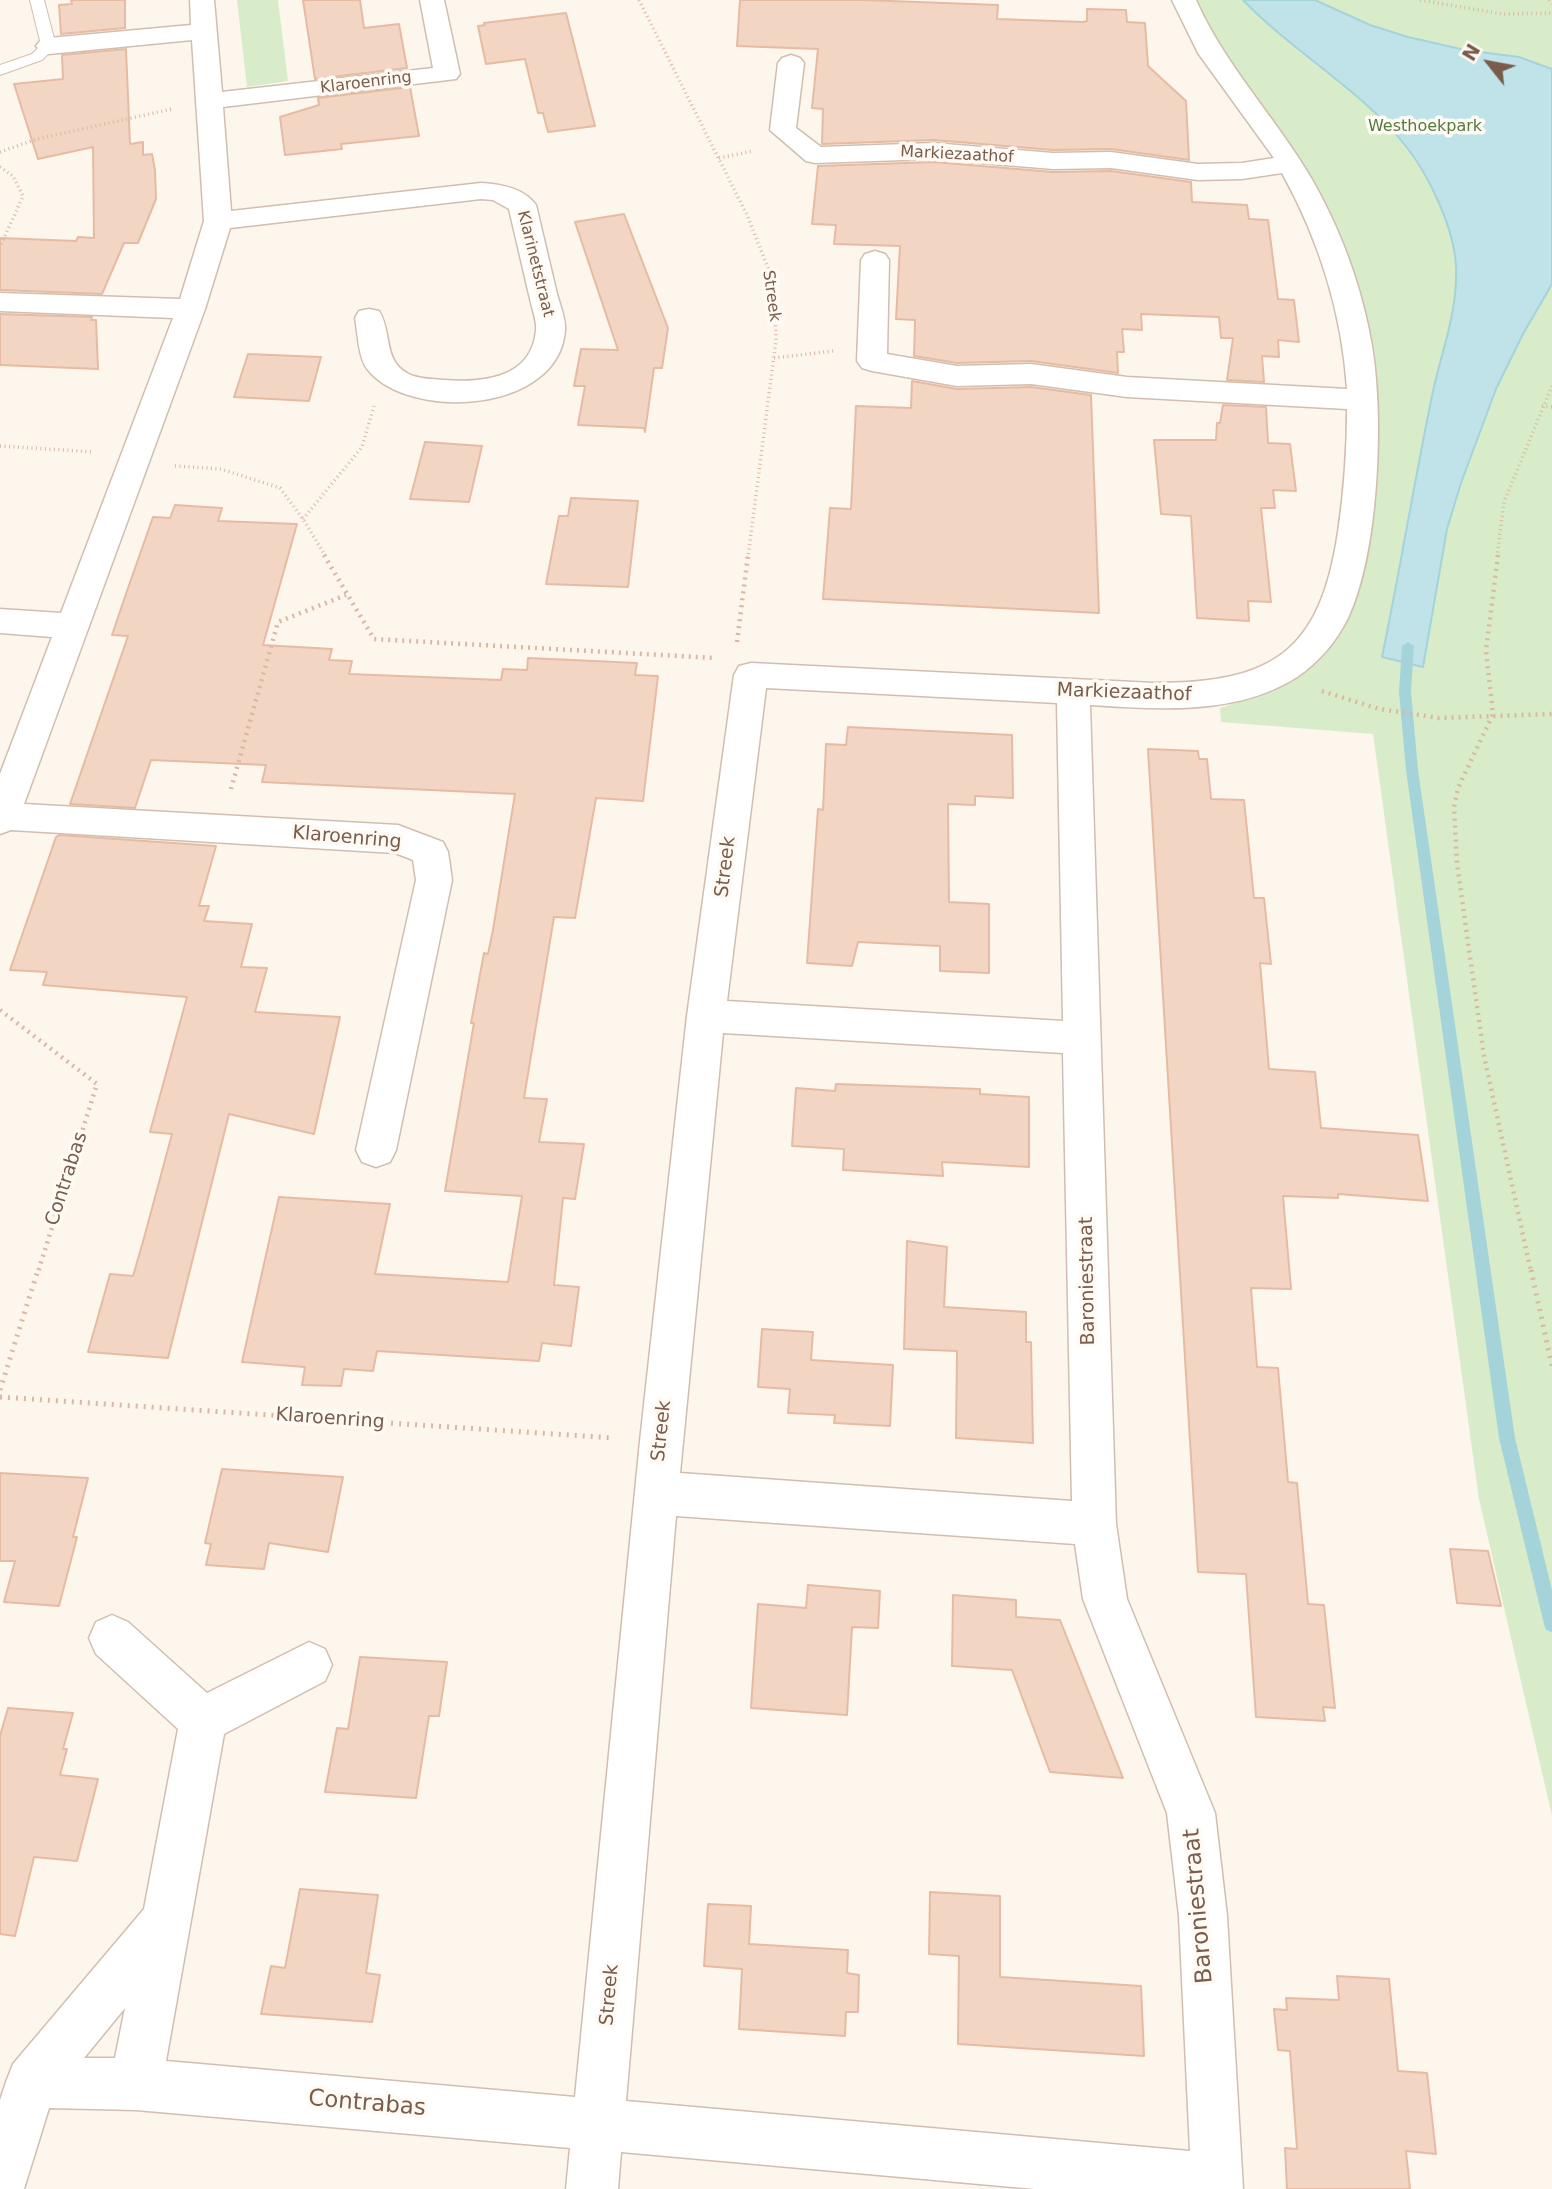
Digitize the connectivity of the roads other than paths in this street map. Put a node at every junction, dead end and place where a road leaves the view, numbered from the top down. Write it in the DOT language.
graph roads {
  1 [pos="37,0"];
  2 [pos="202,0"];
  3 [pos="432,0"];
  4 [pos="1184,0"];
  5 [pos="205,31"];
  6 [pos="49,46"];
  7 [pos="791,63"];
  8 [pos="0,70"];
  9 [pos="210,101"];
  10 [pos="1290,164"];
  11 [pos="218,221"];
  12 [pos="875,260"];
  13 [pos="0,302"];
  14 [pos="191,309"];
  15 [pos="369,318"];
  16 [pos="1361,400"];
  17 [pos="0,621"];
  18 [pos="70,626"];
  19 [pos="735,661"];
  20 [pos="1073,692"];
  21 [pos="2,807"];
  22 [pos="706,1016"];
  23 [pos="1082,1038"];
  24 [pos="376,1150"];
  25 [pos="656,1493"];
  26 [pos="1094,1524"];
  27 [pos="113,1638"];
  28 [pos="309,1665"];
  29 [pos="202,1720"];
  30 [pos="164,1922"];
  31 [pos="31,2081"];
  32 [pos="136,2084"];
  33 [pos="598,2123"];
  34 [pos="1217,2184"];
  35 [pos="0,2185"];
  36 [pos="592,2189"];
  1 -- 6 [label="lane"];
  2 -- 5 [label="street, Klaroenring"];
  3 -- 9 [label="street, Klaroenring"];
  4 -- 10 [label="street, Markiezaathof"];
  5 -- 6 [label="street"];
  5 -- 9 [label="street, Klaroenring"];
  6 -- 8 [label="lane"];
  7 -- 10 [label="street, Markiezaathof"];
  9 -- 11 [label="street, Klaroenring"];
  10 -- 16 [label="street, Markiezaathof"];
  11 -- 14 [label="street, Klaroenring"];
  11 -- 15 [label="street, Klarinetstraat"];
  12 -- 16 [label="street"];
  13 -- 14 [label="street"];
  14 -- 18 [label="street, Klaroenring"];
  16 -- 20 [label="street, Markiezaathof"];
  17 -- 18 [label="street"];
  18 -- 21 [label="street, Klaroenring"];
  19 -- 20 [label="street, Markiezaathof"];
  19 -- 22 [label="street, Streek"];
  20 -- 23 [label="street, Baroniestraat"];
  21 -- 24 [label="street, Klaroenring"];
  22 -- 23 [label="street"];
  22 -- 25 [label="street, Streek"];
  23 -- 26 [label="street, Baroniestraat"];
  25 -- 26 [label="street"];
  25 -- 33 [label="street, Streek"];
  26 -- 34 [label="street, Baroniestraat"];
  27 -- 29 [label="street"];
  28 -- 29 [label="street"];
  29 -- 30 [label="street"];
  30 -- 31 [label="street"];
  30 -- 32 [label="street"];
  31 -- 32 [label="street, Contrabas"];
  31 -- 35 [label="street"];
  32 -- 33 [label="street, Contrabas"];
  33 -- 34 [label="street, Baroniestraat"];
  33 -- 36 [label="street, Streek"];
}
